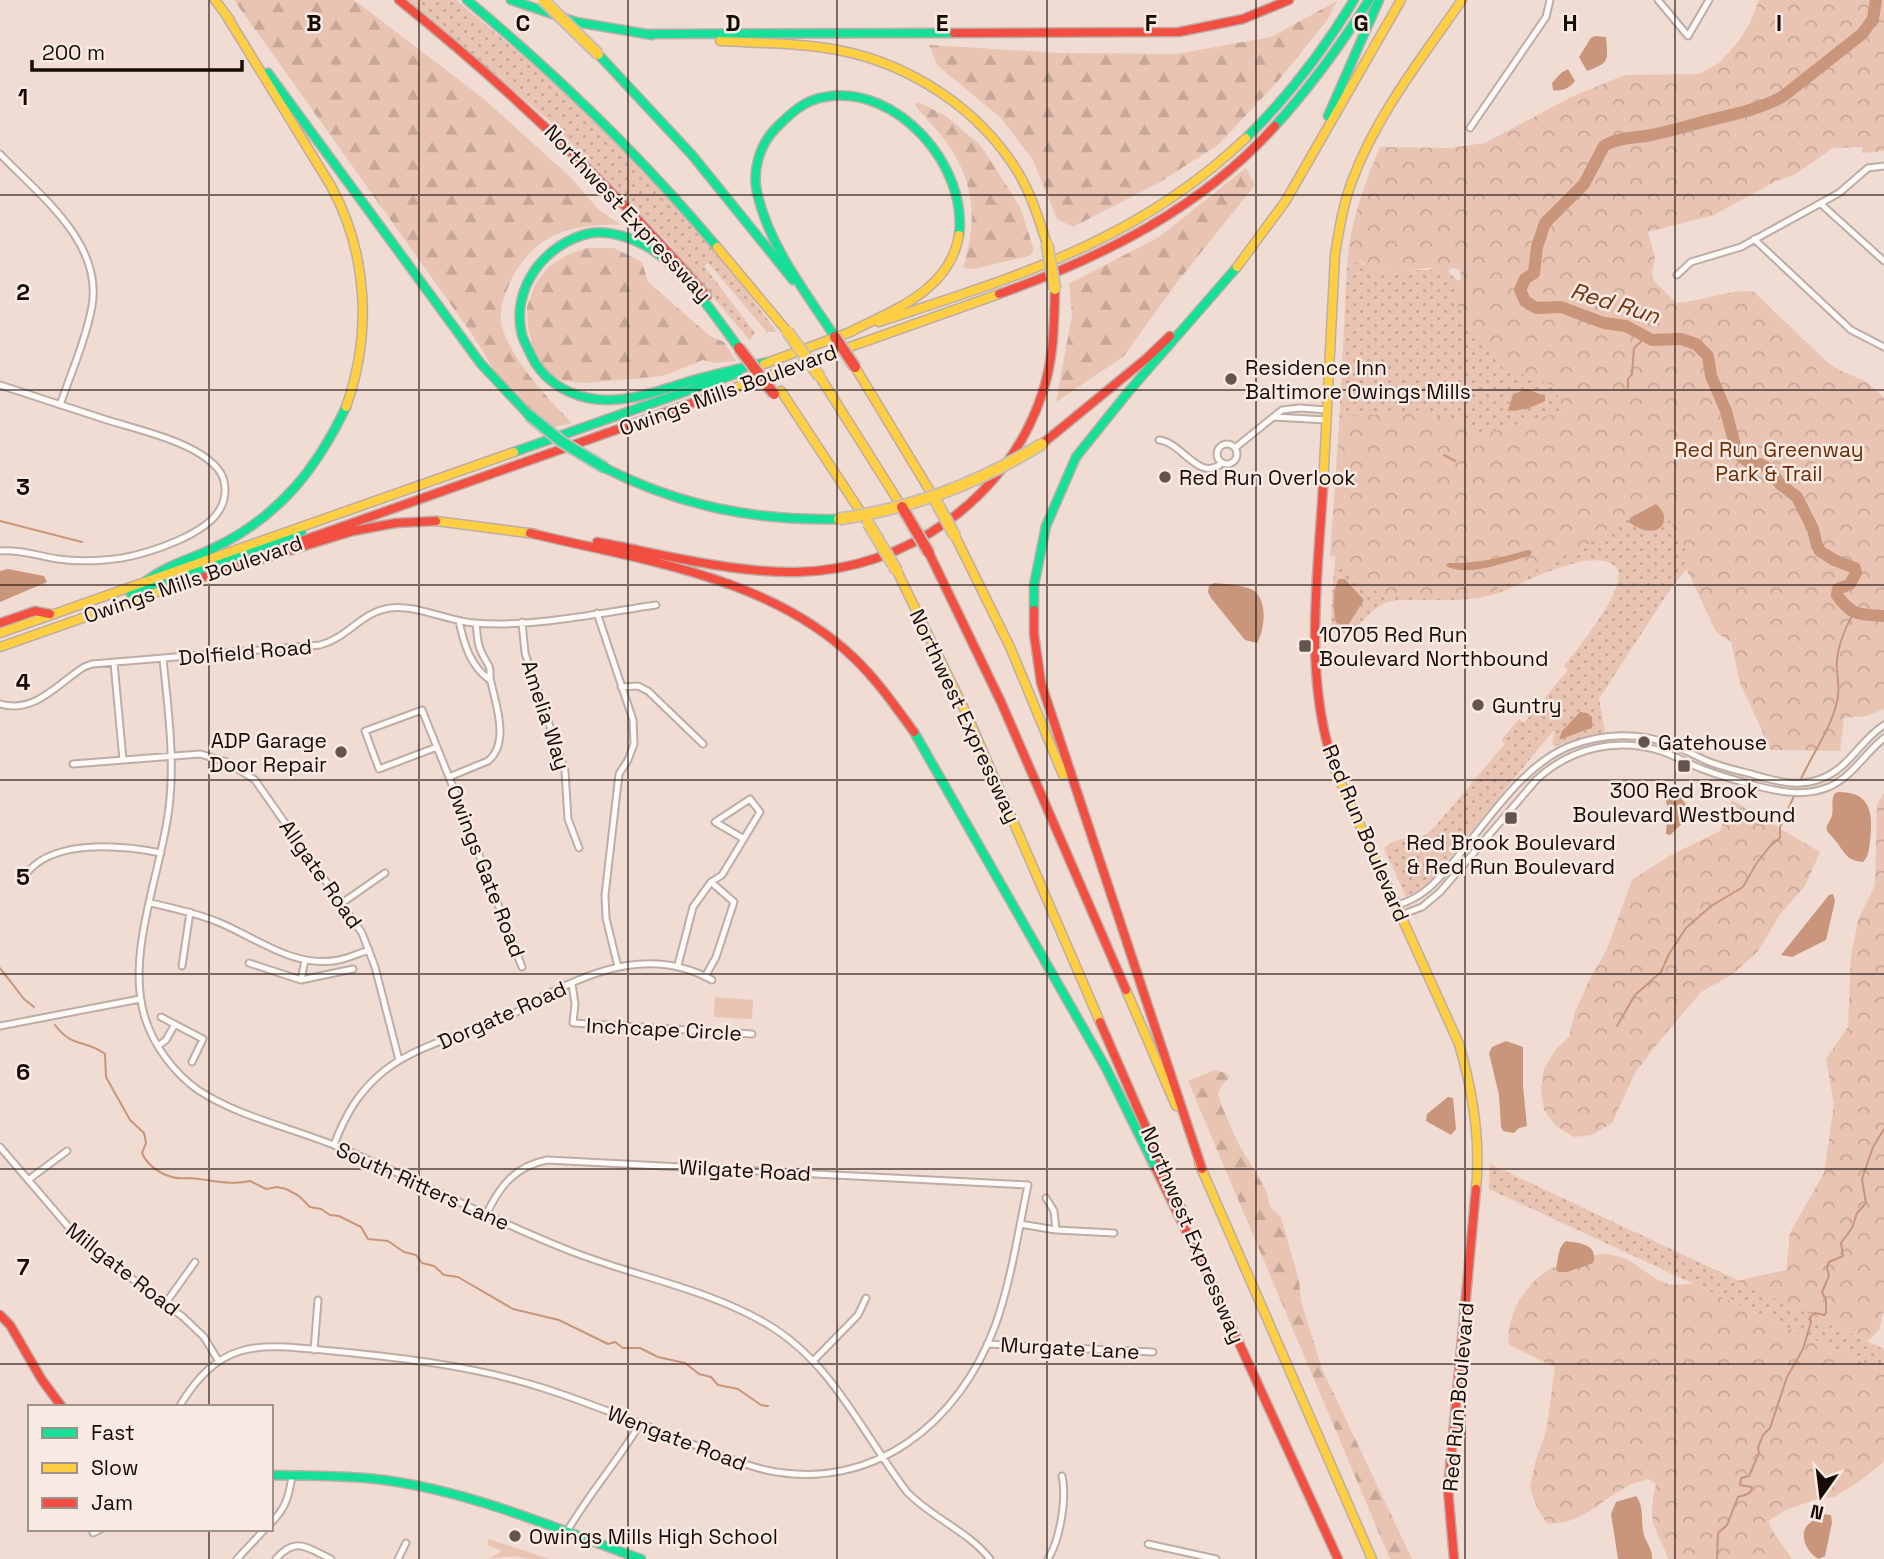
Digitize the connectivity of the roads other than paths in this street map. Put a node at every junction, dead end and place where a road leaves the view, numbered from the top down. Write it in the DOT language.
graph roads {
  1 [pos="215,0"];
  2 [pos="388,0"];
  3 [pos="399,0"];
  4 [pos="467,0"];
  5 [pos="511,0"];
  6 [pos="543,0"];
  7 [pos="1278,0"];
  8 [pos="1289,0"];
  9 [pos="1354,0"];
  10 [pos="1369,0"];
  11 [pos="1379,0"];
  12 [pos="1401,0"];
  13 [pos="1462,0"];
  14 [pos="1550,0"];
  15 [pos="1658,0"];
  16 [pos="1709,0"];
  17 [pos="226,15"];
  18 [pos="1205,29"];
  19 [pos="645,34"];
  20 [pos="457,46"];
  21 [pos="1470,128"];
  22 [pos="0,154"];
  23 [pos="1884,166"];
  24 [pos="1821,204"];
  25 [pos="1270,223"];
  26 [pos="1754,239"];
  27 [pos="1884,261"];
  28 [pos="1677,275"];
  29 [pos="1213,295"];
  30 [pos="821,316"];
  31 [pos="848,333"];
  32 [pos="1884,346"];
  33 [pos="743,347"];
  34 [pos="768,362"];
  35 [pos="0,385"];
  36 [pos="60,405"];
  37 [pos="1327,415"];
  38 [pos="1274,416"];
  39 [pos="1159,440"];
  40 [pos="1235,448"];
  41 [pos="1222,463"];
  42 [pos="344,512"];
  43 [pos="530,533"];
  44 [pos="0,551"];
  45 [pos="146,581"];
  46 [pos="164,589"];
  47 [pos="656,605"];
  48 [pos="597,613"];
  49 [pos="52,615"];
  50 [pos="459,621"];
  51 [pos="522,622"];
  52 [pos="0,623"];
  53 [pos="476,623"];
  54 [pos="0,633"];
  55 [pos="0,641"];
  56 [pos="0,647"];
  57 [pos="483,658"];
  58 [pos="163,659"];
  59 [pos="473,662"];
  60 [pos="114,663"];
  61 [pos="490,680"];
  62 [pos="621,687"];
  63 [pos="0,704"];
  64 [pos="1884,725"];
  65 [pos="1884,738"];
  66 [pos="703,744"];
  67 [pos="437,747"];
  68 [pos="172,755"];
  69 [pos="123,760"];
  70 [pos="73,764"];
  71 [pos="449,777"];
  72 [pos="744,839"];
  73 [pos="579,848"];
  74 [pos="161,853"];
  75 [pos="385,873"];
  76 [pos="24,877"];
  77 [pos="711,882"];
  78 [pos="151,903"];
  79 [pos="342,903"];
  80 [pos="1114,909"];
  81 [pos="1399,910"];
  82 [pos="190,912"];
  83 [pos="369,950"];
  84 [pos="306,960"];
  85 [pos="249,963"];
  86 [pos="678,965"];
  87 [pos="182,966"];
  88 [pos="522,967"];
  89 [pos="618,967"];
  90 [pos="353,969"];
  91 [pos="302,979"];
  92 [pos="572,984"];
  93 [pos="140,999"];
  94 [pos="161,1017"];
  95 [pos="175,1024"];
  96 [pos="0,1026"];
  97 [pos="752,1034"];
  98 [pos="158,1046"];
  99 [pos="399,1060"];
  100 [pos="192,1062"];
  101 [pos="334,1145"];
  102 [pos="0,1147"];
  103 [pos="67,1151"];
  104 [pos="1202,1169"];
  105 [pos="29,1180"];
  106 [pos="1028,1185"];
  107 [pos="1046,1198"];
  108 [pos="486,1214"];
  109 [pos="1020,1224"];
  110 [pos="1056,1230"];
  111 [pos="1114,1233"];
  112 [pos="195,1262"];
  113 [pos="866,1298"];
  114 [pos="318,1300"];
  115 [pos="1221,1302"];
  116 [pos="164,1304"];
  117 [pos="0,1315"];
  118 [pos="987,1344"];
  119 [pos="314,1349"];
  120 [pos="1153,1352"];
  121 [pos="218,1360"];
  122 [pos="814,1360"];
  123 [pos="61,1405"];
  124 [pos="180,1405"];
  125 [pos="640,1424"];
  126 [pos="883,1457"];
  127 [pos="273,1475"];
  128 [pos="292,1476"];
  129 [pos="1062,1476"];
  130 [pos="273,1521"];
  131 [pos="97,1531"];
  132 [pos="263,1531"];
  133 [pos="93,1533"];
  134 [pos="566,1533"];
  135 [pos="406,1543"];
  136 [pos="1148,1544"];
  137 [pos="237,1559"];
  138 [pos="276,1559"];
  139 [pos="331,1559"];
  140 [pos="398,1559"];
  141 [pos="641,1559"];
  142 [pos="990,1559"];
  143 [pos="1048,1559"];
  144 [pos="1216,1559"];
  145 [pos="1338,1559"];
  146 [pos="1372,1559"];
  147 [pos="1454,1559"];
  1 -- 17 [label="main road"];
  2 -- 20 [label="main road"];
  3 -- 20 [label="main road, Northwest Expressway"];
  4 -- 104 [label="main road, Northwest Expressway, bridge"];
  5 -- 19 [label="main road"];
  6 -- 30 [label="main road, bridge"];
  7 -- 18 [label="main road"];
  8 -- 18 [label="main road"];
  9 -- 31 [label="main road, Owings Mills Boulevard"];
  10 -- 46 [label="main road, Owings Mills Boulevard"];
  11 -- 25 [label="main road"];
  12 -- 25 [label="main road"];
  13 -- 37 [label="main road, Red Run Boulevard"];
  14 -- 21 [label="street"];
  15 -- 16 [label="street"];
  17 -- 29 [label="main road, bridge"];
  17 -- 45 [label="main road"];
  18 -- 19 [label="main road"];
  19 -- 43 [label="main road, bridge"];
  20 -- 33 [label="main road, Northwest Expressway"];
  22 -- 36 [label="street"];
  23 -- 24 [label="street"];
  24 -- 26 [label="street"];
  24 -- 27 [label="street"];
  25 -- 29 [label="main road"];
  26 -- 28 [label="street"];
  26 -- 32 [label="street"];
  29 -- 80 [label="main road"];
  30 -- 31 [label="main road"];
  30 -- 80 [label="main road, bridge"];
  31 -- 34 [label="main road, Owings Mills Boulevard"];
  33 -- 34 [label="main road"];
  33 -- 115 [label="main road, Northwest Expressway, bridge"];
  34 -- 42 [label="main road, Owings Mills Boulevard"];
  35 -- 36 [label="street"];
  36 -- 44 [label="street"];
  37 -- 38 [label="street"];
  37 -- 38 [label="street"];
  37 -- 81 [label="main road, Red Run Boulevard"];
  38 -- 40 [label="street"];
  39 -- 41 [label="street"];
  40 -- 41 [label="street"];
  40 -- 41 [label="street"];
  42 -- 45 [label="main road, Owings Mills Boulevard"];
  42 -- 55 [label="main road"];
  43 -- 46 [label="main road"];
  43 -- 115 [label="main road"];
  45 -- 49 [label="main road, Owings Mills Boulevard"];
  46 -- 56 [label="main road, Owings Mills Boulevard"];
  47 -- 48 [label="street, Dolfield Road"];
  48 -- 51 [label="street, Dolfield Road"];
  48 -- 62 [label="street"];
  49 -- 52 [label="main road"];
  49 -- 54 [label="main road, Owings Mills Boulevard"];
  50 -- 53 [label="street, Dolfield Road"];
  50 -- 58 [label="street, Dolfield Road"];
  50 -- 59 [label="street, Owings Gate Road"];
  51 -- 53 [label="street, Dolfield Road"];
  51 -- 73 [label="street, Amelia Way"];
  53 -- 57 [label="street, Owings Gate Road"];
  57 -- 59 [label="street"];
  57 -- 61 [label="street, Owings Gate Road"];
  58 -- 60 [label="street, Dolfield Road"];
  58 -- 68 [label="street, South Ritters Lane"];
  59 -- 61 [label="street, Owings Gate Road"];
  60 -- 63 [label="street, Dolfield Road"];
  60 -- 69 [label="street"];
  61 -- 71 [label="street, Owings Gate Road"];
  62 -- 66 [label="street"];
  62 -- 89 [label="street"];
  64 -- 81 [label="street"];
  65 -- 81 [label="street"];
  67 -- 67 [label="street"];
  67 -- 71 [label="street"];
  68 -- 69 [label="street, Allgate Road"];
  68 -- 74 [label="street, South Ritters Lane"];
  68 -- 79 [label="street, Allgate Road"];
  69 -- 70 [label="street, Allgate Road"];
  71 -- 88 [label="street, Owings Gate Road"];
  72 -- 72 [label="street"];
  72 -- 77 [label="street"];
  74 -- 76 [label="street"];
  74 -- 78 [label="street, South Ritters Lane"];
  75 -- 79 [label="street"];
  77 -- 86 [label="street"];
  77 -- 86 [label="street, Dorgate Road"];
  78 -- 82 [label="street"];
  78 -- 93 [label="street, South Ritters Lane"];
  79 -- 83 [label="street, Allgate Road"];
  80 -- 104 [label="main road"];
  81 -- 147 [label="main road, Red Run Boulevard"];
  82 -- 84 [label="street"];
  82 -- 87 [label="street"];
  83 -- 84 [label="street"];
  83 -- 99 [label="street, Allgate Road"];
  84 -- 91 [label="street"];
  85 -- 91 [label="street"];
  86 -- 89 [label="street, Dorgate Road"];
  89 -- 92 [label="street, Dorgate Road"];
  90 -- 91 [label="street"];
  92 -- 97 [label="street, Inchcape Circle"];
  92 -- 99 [label="street, Dorgate Road"];
  93 -- 96 [label="street"];
  93 -- 98 [label="street, South Ritters Lane"];
  94 -- 95 [label="street"];
  95 -- 98 [label="street"];
  95 -- 100 [label="street"];
  98 -- 101 [label="street, South Ritters Lane"];
  99 -- 101 [label="street, Dorgate Road"];
  101 -- 108 [label="street, South Ritters Lane"];
  102 -- 105 [label="street, Millgate Road"];
  103 -- 105 [label="street"];
  104 -- 146 [label="main road, Northwest Expressway"];
  105 -- 116 [label="street, Millgate Road"];
  106 -- 108 [label="street, Wilgate Road"];
  106 -- 109 [label="street, Wengate Road"];
  107 -- 110 [label="street"];
  108 -- 122 [label="street, South Ritters Lane"];
  109 -- 110 [label="street"];
  109 -- 118 [label="street, Wengate Road"];
  110 -- 111 [label="street"];
  112 -- 116 [label="street"];
  113 -- 122 [label="street"];
  114 -- 119 [label="street"];
  115 -- 145 [label="main road, Northwest Expressway"];
  116 -- 121 [label="street, Millgate Road"];
  117 -- 123 [label="main road"];
  118 -- 120 [label="street, Murgate Lane"];
  118 -- 126 [label="street, Wengate Road"];
  119 -- 121 [label="street, Wengate Road"];
  119 -- 125 [label="street, Wengate Road"];
  121 -- 124 [label="street, Wengate Road"];
  122 -- 126 [label="street, South Ritters Lane"];
  125 -- 126 [label="street, Wengate Road"];
  125 -- 134 [label="street"];
  126 -- 142 [label="street, South Ritters Lane"];
  127 -- 128 [label="main road"];
  128 -- 130 [label="street"];
  128 -- 134 [label="main road"];
  129 -- 143 [label="street"];
  131 -- 133 [label="street"];
  132 -- 137 [label="street"];
  134 -- 141 [label="main road"];
  135 -- 140 [label="street"];
  136 -- 144 [label="street"];
  138 -- 139 [label="street"];
}
